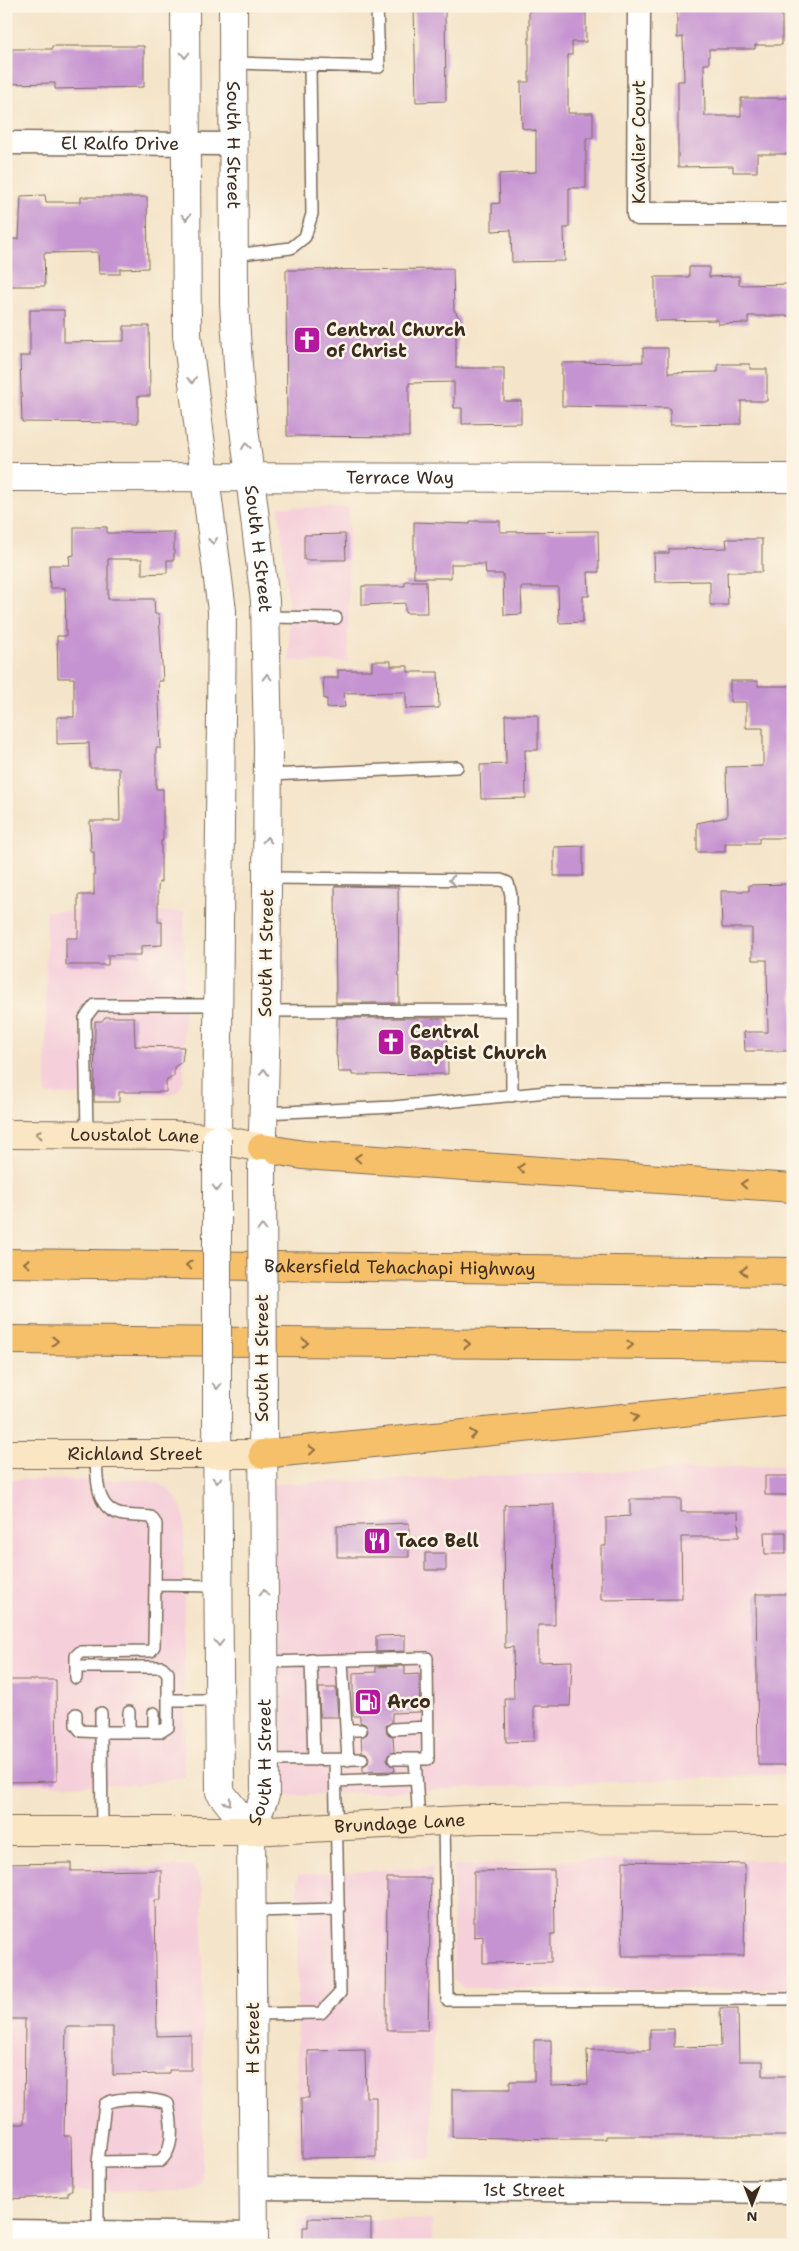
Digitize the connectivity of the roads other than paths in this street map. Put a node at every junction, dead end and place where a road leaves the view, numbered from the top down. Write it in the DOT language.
graph roads {
  1 [pos="185,6"];
  2 [pos="233,6"];
  3 [pos="377,6"];
  4 [pos="639,6"];
  5 [pos="233,63"];
  6 [pos="310,65"];
  7 [pos="6,143"];
  8 [pos="233,144"];
  9 [pos="185,145"];
  10 [pos="793,214"];
  11 [pos="234,254"];
  12 [pos="6,477"];
  13 [pos="205,477"];
  14 [pos="250,477"];
  15 [pos="793,478"];
  16 [pos="265,617"];
  17 [pos="336,618"];
  18 [pos="457,767"];
  19 [pos="268,774"];
  20 [pos="267,878"];
  21 [pos="219,1005"];
  22 [pos="511,1010"];
  23 [pos="266,1011"];
  24 [pos="793,1092"];
  25 [pos="512,1096"];
  26 [pos="263,1113"];
  27 [pos="6,1134"];
  28 [pos="87,1134"];
  29 [pos="217,1139"];
  30 [pos="262,1161"];
  31 [pos="793,1188"];
  32 [pos="6,1263"];
  33 [pos="793,1272"];
  34 [pos="6,1340"];
  35 [pos="793,1346"];
  36 [pos="793,1401"];
  37 [pos="6,1454"];
  38 [pos="96,1454"];
  39 [pos="217,1454"];
  40 [pos="263,1454"];
  41 [pos="155,1585"];
  42 [pos="218,1586"];
  43 [pos="311,1660"];
  44 [pos="342,1661"];
  45 [pos="265,1662"];
  46 [pos="168,1700"];
  47 [pos="219,1700"];
  48 [pos="101,1712"];
  49 [pos="129,1712"];
  50 [pos="154,1712"];
  51 [pos="76,1714"];
  52 [pos="427,1727"];
  53 [pos="393,1729"];
  54 [pos="346,1730"];
  55 [pos="361,1730"];
  56 [pos="101,1732"];
  57 [pos="129,1732"];
  58 [pos="154,1732"];
  59 [pos="265,1760"];
  60 [pos="314,1760"];
  61 [pos="335,1760"];
  62 [pos="348,1760"];
  63 [pos="362,1760"];
  64 [pos="394,1760"];
  65 [pos="415,1760"];
  66 [pos="416,1778"];
  67 [pos="336,1781"];
  68 [pos="793,1820"];
  69 [pos="431,1822"];
  70 [pos="338,1826"];
  71 [pos="6,1831"];
  72 [pos="102,1831"];
  73 [pos="251,1831"];
  74 [pos="339,1909"];
  75 [pos="252,1911"];
  76 [pos="793,1999"];
  77 [pos="252,2014"];
  78 [pos="98,2162"];
  79 [pos="254,2188"];
  80 [pos="793,2192"];
  81 [pos="6,2231"];
  82 [pos="98,2232"];
  83 [pos="254,2239"];
  1 -- 9 [label="street, South H Street, one-way"];
  2 -- 5 [label="street, South H Street"];
  3 -- 6 [label="lane"];
  4 -- 10 [label="street, Kavalier Court"];
  5 -- 6 [label="lane"];
  5 -- 8 [label="street, South H Street"];
  6 -- 11 [label="lane"];
  7 -- 9 [label="street, El Ralfo Drive"];
  8 -- 9 [label="street, El Ralfo Drive"];
  8 -- 11 [label="street, South H Street"];
  9 -- 13 [label="street, South H Street, one-way"];
  14 -- 11 [label="street, South H Street, one-way"];
  12 -- 13 [label="street, Terrace Way"];
  13 -- 14 [label="street, Terrace Way"];
  13 -- 21 [label="street, South H Street, one-way"];
  14 -- 15 [label="street, Terrace Way"];
  14 -- 16 [label="street, South H Street"];
  16 -- 17 [label="lane"];
  19 -- 16 [label="street, South H Street, one-way"];
  18 -- 19 [label="lane"];
  20 -- 19 [label="street, South H Street, one-way"];
  22 -- 20 [label="lane, one-way"];
  20 -- 23 [label="street, South H Street"];
  21 -- 28 [label="lane"];
  21 -- 29 [label="street, South H Street"];
  22 -- 23 [label="lane"];
  22 -- 25 [label="lane"];
  26 -- 23 [label="street, South H Street, one-way"];
  24 -- 25 [label="lane"];
  25 -- 26 [label="lane"];
  26 -- 30 [label="street, South H Street"];
  28 -- 27 [label="main road, Loustalot Lane, one-way"];
  28 -- 29 [label="main road, Loustalot Lane"];
  29 -- 30 [label="main road, Loustalot Lane"];
  29 -- 39 [label="street, South H Street, one-way, bridge"];
  31 -- 30 [label="highway, one-way"];
  40 -- 30 [label="street, South H Street, one-way, bridge"];
  33 -- 32 [label="highway, Bakersfield Tehachapi Highway, one-way"];
  34 -- 35 [label="highway, one-way"];
  40 -- 36 [label="highway, one-way"];
  37 -- 38 [label="main road, Richland Street"];
  38 -- 39 [label="main road, Richland Street"];
  38 -- 41 [label="lane"];
  39 -- 40 [label="main road, Richland Street"];
  39 -- 42 [label="street, South H Street, one-way"];
  45 -- 40 [label="street, South H Street, one-way"];
  41 -- 42 [label="lane"];
  41 -- 46 [label="lane"];
  42 -- 47 [label="street, South H Street, one-way"];
  43 -- 44 [label="lane"];
  43 -- 45 [label="lane"];
  43 -- 60 [label="lane"];
  44 -- 52 [label="lane"];
  44 -- 54 [label="lane"];
  45 -- 59 [label="street, South H Street"];
  46 -- 47 [label="lane"];
  46 -- 58 [label="lane"];
  47 -- 73 [label="street, South H Street, one-way"];
  48 -- 56 [label="lane"];
  49 -- 57 [label="lane"];
  50 -- 58 [label="lane"];
  51 -- 56 [label="lane"];
  52 -- 53 [label="lane"];
  52 -- 65 [label="lane"];
  54 -- 55 [label="lane"];
  54 -- 62 [label="lane"];
  56 -- 57 [label="lane"];
  56 -- 72 [label="lane"];
  57 -- 58 [label="lane"];
  59 -- 60 [label="lane"];
  59 -- 73 [label="street, South H Street"];
  60 -- 61 [label="lane"];
  61 -- 62 [label="lane"];
  61 -- 67 [label="lane"];
  62 -- 63 [label="lane"];
  64 -- 65 [label="lane"];
  65 -- 66 [label="lane"];
  66 -- 67 [label="lane"];
  66 -- 69 [label="lane"];
  67 -- 70 [label="lane"];
  68 -- 69 [label="main road, Brundage Lane"];
  69 -- 70 [label="main road, Brundage Lane"];
  69 -- 76 [label="lane"];
  70 -- 73 [label="main road, Brundage Lane"];
  70 -- 74 [label="lane"];
  71 -- 72 [label="main road, Brundage Lane"];
  72 -- 73 [label="main road, Brundage Lane"];
  73 -- 75 [label="street, H Street"];
  74 -- 75 [label="lane"];
  74 -- 77 [label="lane"];
  75 -- 77 [label="street, H Street"];
  77 -- 79 [label="street, H Street"];
  78 -- 78 [label="lane"];
  78 -- 82 [label="lane"];
  79 -- 80 [label="street, 1st Street"];
  79 -- 83 [label="street, H Street"];
  81 -- 82 [label="street"];
  82 -- 83 [label="street"];
}
